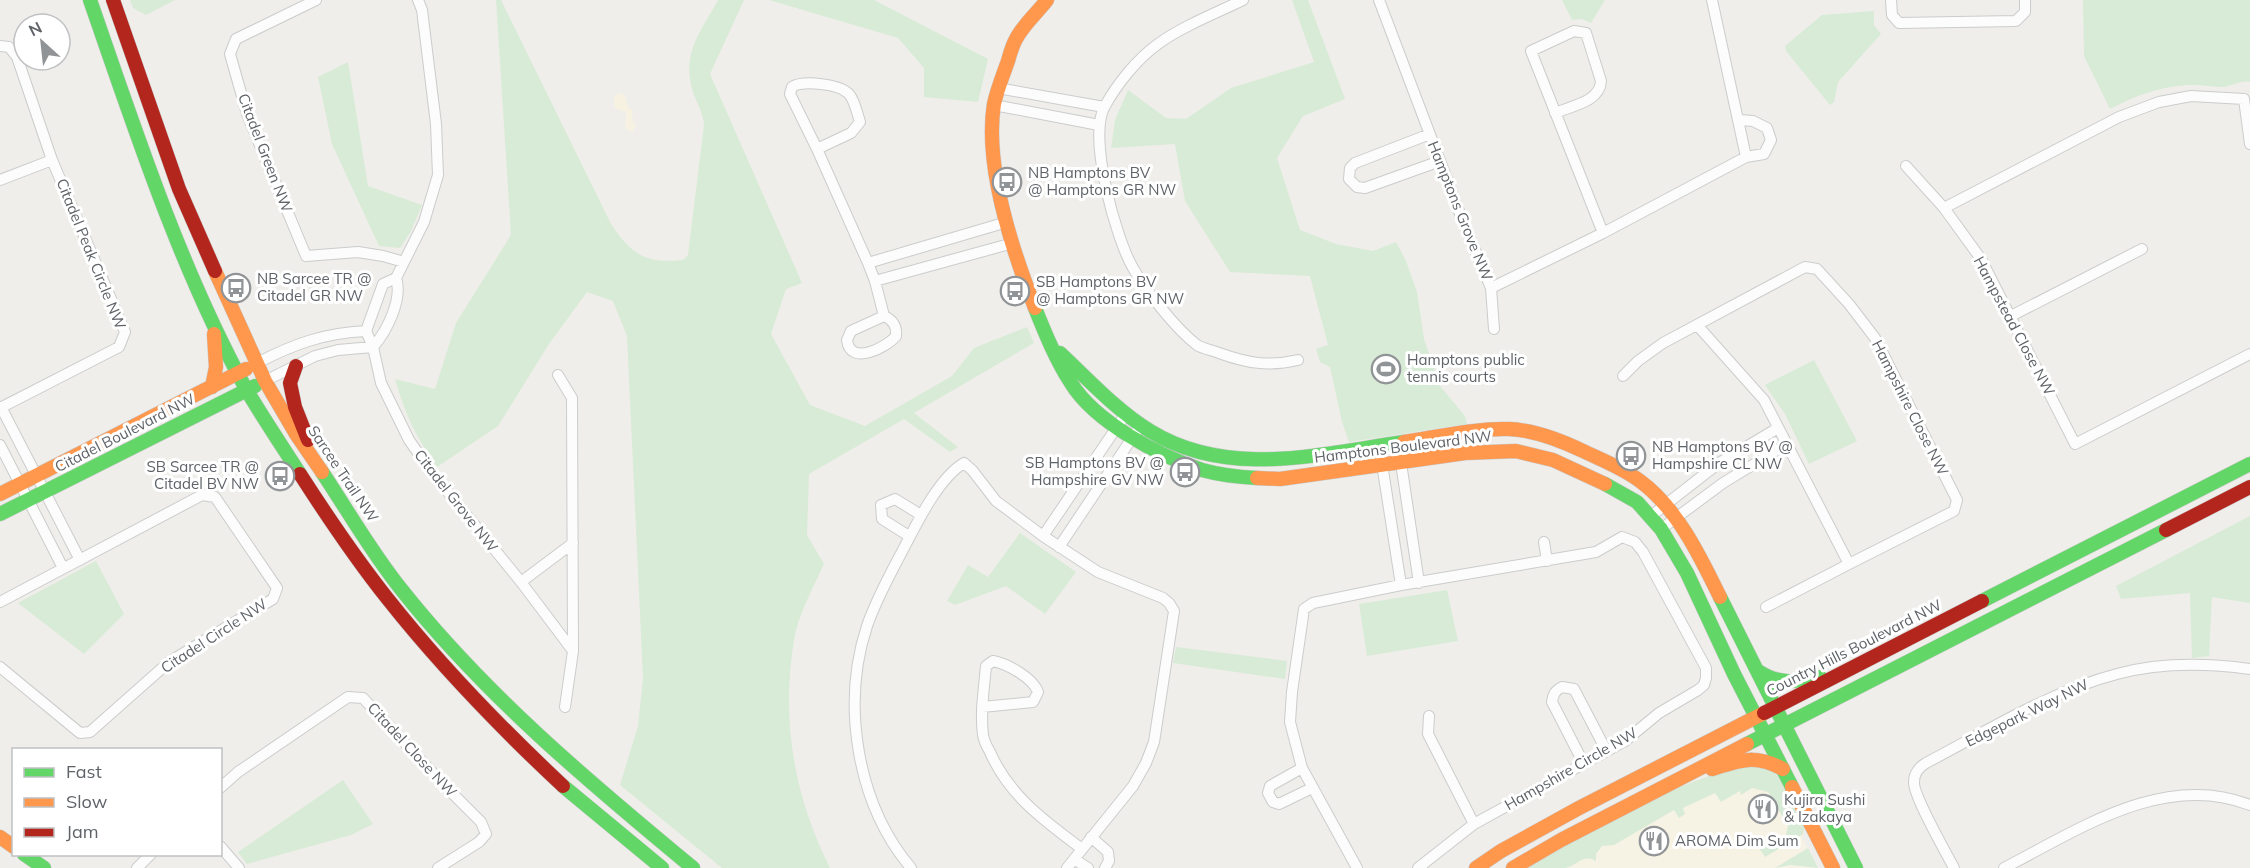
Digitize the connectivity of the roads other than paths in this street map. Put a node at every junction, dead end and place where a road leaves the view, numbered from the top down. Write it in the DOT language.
graph roads {
  1 [pos="90,0"];
  2 [pos="113,0"];
  3 [pos="316,0"];
  4 [pos="418,0"];
  5 [pos="1047,0"];
  6 [pos="1243,0"];
  7 [pos="1379,0"];
  8 [pos="1712,0"];
  9 [pos="1891,0"];
  10 [pos="2025,0"];
  11 [pos="0,46"];
  12 [pos="998,88"];
  13 [pos="994,105"];
  14 [pos="1104,107"];
  15 [pos="1555,113"];
  16 [pos="1739,120"];
  17 [pos="1099,126"];
  18 [pos="1430,134"];
  19 [pos="2250,144"];
  20 [pos="817,149"];
  21 [pos="1746,157"];
  22 [pos="52,160"];
  23 [pos="1440,161"];
  24 [pos="1906,166"];
  25 [pos="0,180"];
  26 [pos="1944,208"];
  27 [pos="1007,222"];
  28 [pos="1603,233"];
  29 [pos="1013,243"];
  30 [pos="2142,249"];
  31 [pos="404,262"];
  32 [pos="868,263"];
  33 [pos="396,278"];
  34 [pos="875,281"];
  35 [pos="1491,288"];
  36 [pos="884,316"];
  37 [pos="2011,316"];
  38 [pos="211,319"];
  39 [pos="1697,325"];
  40 [pos="1494,328"];
  41 [pos="366,330"];
  42 [pos="373,347"];
  43 [pos="1056,350"];
  44 [pos="2250,354"];
  45 [pos="1298,360"];
  46 [pos="257,363"];
  47 [pos="296,366"];
  48 [pos="238,373"];
  49 [pos="558,375"];
  50 [pos="1623,376"];
  51 [pos="265,381"];
  52 [pos="212,387"];
  53 [pos="247,390"];
  54 [pos="0,408"];
  55 [pos="1125,415"];
  56 [pos="1140,424"];
  57 [pos="1116,428"];
  58 [pos="1778,428"];
  59 [pos="1132,438"];
  60 [pos="1398,443"];
  61 [pos="1787,444"];
  62 [pos="0,445"];
  63 [pos="1379,445"];
  64 [pos="316,463"];
  65 [pos="1400,463"];
  66 [pos="2250,464"];
  67 [pos="1382,465"];
  68 [pos="36,476"];
  69 [pos="20,484"];
  70 [pos="2250,487"];
  71 [pos="44,492"];
  72 [pos="0,494"];
  73 [pos="28,500"];
  74 [pos="1664,505"];
  75 [pos="0,514"];
  76 [pos="921,515"];
  77 [pos="1651,516"];
  78 [pos="1674,518"];
  79 [pos="1661,529"];
  80 [pos="909,536"];
  81 [pos="1043,536"];
  82 [pos="1544,542"];
  83 [pos="573,543"];
  84 [pos="1059,547"];
  85 [pos="80,560"];
  86 [pos="1547,561"];
  87 [pos="1849,564"];
  88 [pos="63,568"];
  89 [pos="521,582"];
  90 [pos="1419,583"];
  91 [pos="1401,585"];
  92 [pos="0,602"];
  93 [pos="1766,607"];
  94 [pos="573,651"];
  95 [pos="0,667"];
  96 [pos="2250,669"];
  97 [pos="1756,670"];
  98 [pos="1841,672"];
  99 [pos="1774,706"];
  100 [pos="565,707"];
  101 [pos="982,707"];
  102 [pos="1429,716"];
  103 [pos="1756,716"];
  104 [pos="1784,725"];
  105 [pos="1765,734"];
  106 [pos="1606,750"];
  107 [pos="1584,764"];
  108 [pos="1302,768"];
  109 [pos="1783,769"];
  110 [pos="1669,784"];
  111 [pos="222,786"];
  112 [pos="1312,788"];
  113 [pos="2250,805"];
  114 [pos="1474,824"];
  115 [pos="1091,837"];
  116 [pos="222,848"];
  117 [pos="1082,849"];
  118 [pos="26,856"];
  119 [pos="150,856"];
  120 [pos="1074,859"];
  121 [pos="44,868"];
  122 [pos="137,868"];
  123 [pos="239,868"];
  124 [pos="438,868"];
  125 [pos="662,868"];
  126 [pos="693,868"];
  127 [pos="911,868"];
  128 [pos="1067,868"];
  129 [pos="1088,868"];
  130 [pos="1105,868"];
  131 [pos="1357,868"];
  132 [pos="1418,868"];
  133 [pos="1476,868"];
  134 [pos="1513,868"];
  135 [pos="1833,868"];
  136 [pos="1856,868"];
  137 [pos="1954,868"];
  138 [pos="2004,868"];
  1 -- 38 [label="main road"];
  2 -- 46 [label="main road, Sarcee Trail NW"];
  3 -- 31 [label="street, Citadel Green NW"];
  4 -- 31 [label="street"];
  5 -- 12 [label="main road, Hamptons Boulevard NW"];
  6 -- 14 [label="street"];
  7 -- 18 [label="street, Hamptons Grove NW"];
  8 -- 16 [label="street"];
  9 -- 10 [label="street"];
  11 -- 22 [label="street, Citadel Peak Circle NW"];
  12 -- 13 [label="main road, Hamptons Boulevard NW"];
  12 -- 14 [label="street"];
  13 -- 17 [label="street"];
  13 -- 27 [label="main road, Hamptons Boulevard NW"];
  14 -- 17 [label="street"];
  15 -- 15 [label="street"];
  15 -- 28 [label="street"];
  16 -- 21 [label="street"];
  16 -- 21 [label="street, Hamptons Grove NW"];
  17 -- 45 [label="street"];
  18 -- 23 [label="street, Hamptons Grove NW"];
  18 -- 23 [label="street"];
  19 -- 26 [label="street"];
  20 -- 20 [label="street"];
  20 -- 32 [label="street"];
  21 -- 28 [label="street, Hamptons Grove NW"];
  22 -- 25 [label="street"];
  22 -- 54 [label="street, Citadel Peak Circle NW"];
  23 -- 35 [label="street, Hamptons Grove NW"];
  24 -- 26 [label="street, Hampstead Close NW"];
  26 -- 37 [label="street, Hampstead Close NW"];
  27 -- 29 [label="main road, Hamptons Boulevard NW"];
  27 -- 32 [label="street"];
  28 -- 35 [label="street, Hamptons Grove NW"];
  29 -- 34 [label="street"];
  29 -- 43 [label="main road, Hamptons Boulevard NW"];
  30 -- 37 [label="street"];
  31 -- 33 [label="street"];
  32 -- 34 [label="street"];
  33 -- 41 [label="street"];
  33 -- 42 [label="street"];
  34 -- 36 [label="street"];
  35 -- 40 [label="street"];
  36 -- 36 [label="street"];
  37 -- 44 [label="street, Hampstead Close NW"];
  38 -- 48 [label="main road"];
  38 -- 52 [label="main road"];
  39 -- 50 [label="street, Hampshire Close NW"];
  39 -- 58 [label="street"];
  39 -- 87 [label="street, Hampshire Close NW"];
  41 -- 42 [label="street"];
  41 -- 46 [label="street"];
  42 -- 47 [label="street"];
  42 -- 89 [label="street, Citadel Grove NW"];
  43 -- 55 [label="main road, Hamptons Boulevard NW"];
  43 -- 57 [label="main road, Hamptons Boulevard NW"];
  46 -- 48 [label="main road, Citadel Boulevard NW"];
  46 -- 51 [label="main road, Sarcee Trail NW"];
  47 -- 51 [label="street"];
  47 -- 64 [label="main road"];
  48 -- 52 [label="main road, Citadel Boulevard NW"];
  48 -- 53 [label="main road"];
  49 -- 83 [label="street"];
  51 -- 53 [label="main road, Citadel Boulevard NW"];
  51 -- 64 [label="main road, Sarcee Trail NW"];
  52 -- 68 [label="main road, Citadel Boulevard NW"];
  53 -- 71 [label="main road, Citadel Boulevard NW"];
  53 -- 125 [label="main road"];
  54 -- 68 [label="street, Citadel Peak Circle NW"];
  55 -- 56 [label="main road, Hamptons Boulevard NW"];
  55 -- 57 [label="street"];
  56 -- 59 [label="street"];
  56 -- 63 [label="main road, Hamptons Boulevard NW"];
  57 -- 59 [label="main road, Hamptons Boulevard NW"];
  57 -- 81 [label="street"];
  58 -- 61 [label="street"];
  58 -- 74 [label="street"];
  59 -- 67 [label="main road, Hamptons Boulevard NW"];
  59 -- 84 [label="street"];
  60 -- 63 [label="main road, Hamptons Boulevard NW"];
  60 -- 65 [label="street"];
  60 -- 74 [label="main road, Hamptons Boulevard NW"];
  61 -- 78 [label="street"];
  61 -- 87 [label="street"];
  62 -- 69 [label="street"];
  63 -- 67 [label="street"];
  64 -- 126 [label="main road, Sarcee Trail NW"];
  65 -- 67 [label="main road, Hamptons Boulevard NW"];
  65 -- 77 [label="main road, Hamptons Boulevard NW"];
  65 -- 90 [label="street"];
  66 -- 98 [label="main road, Country Hills Boulevard NW"];
  67 -- 91 [label="street"];
  68 -- 69 [label="main road, Citadel Boulevard NW"];
  68 -- 71 [label="street, Citadel Peak Circle NW"];
  69 -- 72 [label="main road, Citadel Boulevard NW"];
  69 -- 73 [label="street"];
  70 -- 104 [label="main road"];
  71 -- 73 [label="main road, Citadel Boulevard NW"];
  71 -- 85 [label="street"];
  73 -- 75 [label="main road, Citadel Boulevard NW"];
  73 -- 88 [label="street"];
  74 -- 77 [label="street"];
  74 -- 78 [label="main road, Hamptons Boulevard NW"];
  76 -- 80 [label="street"];
  76 -- 80 [label="street"];
  76 -- 81 [label="street"];
  77 -- 79 [label="main road, Hamptons Boulevard NW"];
  78 -- 79 [label="street"];
  78 -- 97 [label="main road, Hamptons Boulevard NW"];
  79 -- 103 [label="main road, Hamptons Boulevard NW"];
  80 -- 127 [label="street"];
  81 -- 84 [label="street"];
  82 -- 86 [label="street"];
  83 -- 89 [label="street"];
  83 -- 94 [label="street"];
  84 -- 115 [label="street"];
  85 -- 88 [label="street, Citadel Circle NW"];
  85 -- 95 [label="street, Citadel Circle NW"];
  86 -- 90 [label="street, Hampshire Circle NW"];
  86 -- 106 [label="street, Hampshire Circle NW"];
  87 -- 93 [label="street, Hampshire Close NW"];
  88 -- 92 [label="street, Citadel Circle NW"];
  89 -- 94 [label="street, Citadel Grove NW"];
  90 -- 91 [label="street, Hampshire Circle NW"];
  91 -- 108 [label="street, Hampshire Circle NW"];
  94 -- 100 [label="street"];
  96 -- 137 [label="street, Edgepark Way NW"];
  97 -- 98 [label="main road"];
  97 -- 99 [label="main road, Hamptons Boulevard NW"];
  98 -- 99 [label="main road, Country Hills Boulevard NW"];
  99 -- 103 [label="main road, Country Hills Boulevard NW"];
  99 -- 104 [label="main road, Hamptons Boulevard NW"];
  101 -- 101 [label="street"];
  101 -- 117 [label="street"];
  102 -- 114 [label="street"];
  103 -- 105 [label="main road, Hamptons Boulevard NW"];
  103 -- 133 [label="main road, Country Hills Boulevard NW"];
  104 -- 105 [label="main road"];
  104 -- 136 [label="main road, Hamptons Boulevard NW"];
  105 -- 109 [label="main road, Hamptons Boulevard NW"];
  105 -- 110 [label="main road"];
  106 -- 107 [label="street, Hampshire Circle NW"];
  106 -- 107 [label="street"];
  107 -- 114 [label="street, Hampshire Circle NW"];
  108 -- 112 [label="street, Hampshire Circle NW"];
  108 -- 112 [label="street"];
  109 -- 110 [label="main road"];
  109 -- 135 [label="main road, Hamptons Boulevard NW"];
  110 -- 134 [label="main road"];
  111 -- 124 [label="street, Citadel Close NW"];
  112 -- 131 [label="street, Hampshire Circle NW"];
  113 -- 138 [label="street"];
  114 -- 132 [label="street, Hampshire Circle NW"];
  115 -- 117 [label="street"];
  115 -- 130 [label="street"];
  116 -- 123 [label="street"];
  117 -- 120 [label="street"];
  118 -- 121 [label="main road"];
  119 -- 122 [label="street"];
  120 -- 128 [label="street"];
  120 -- 129 [label="street"];
}
